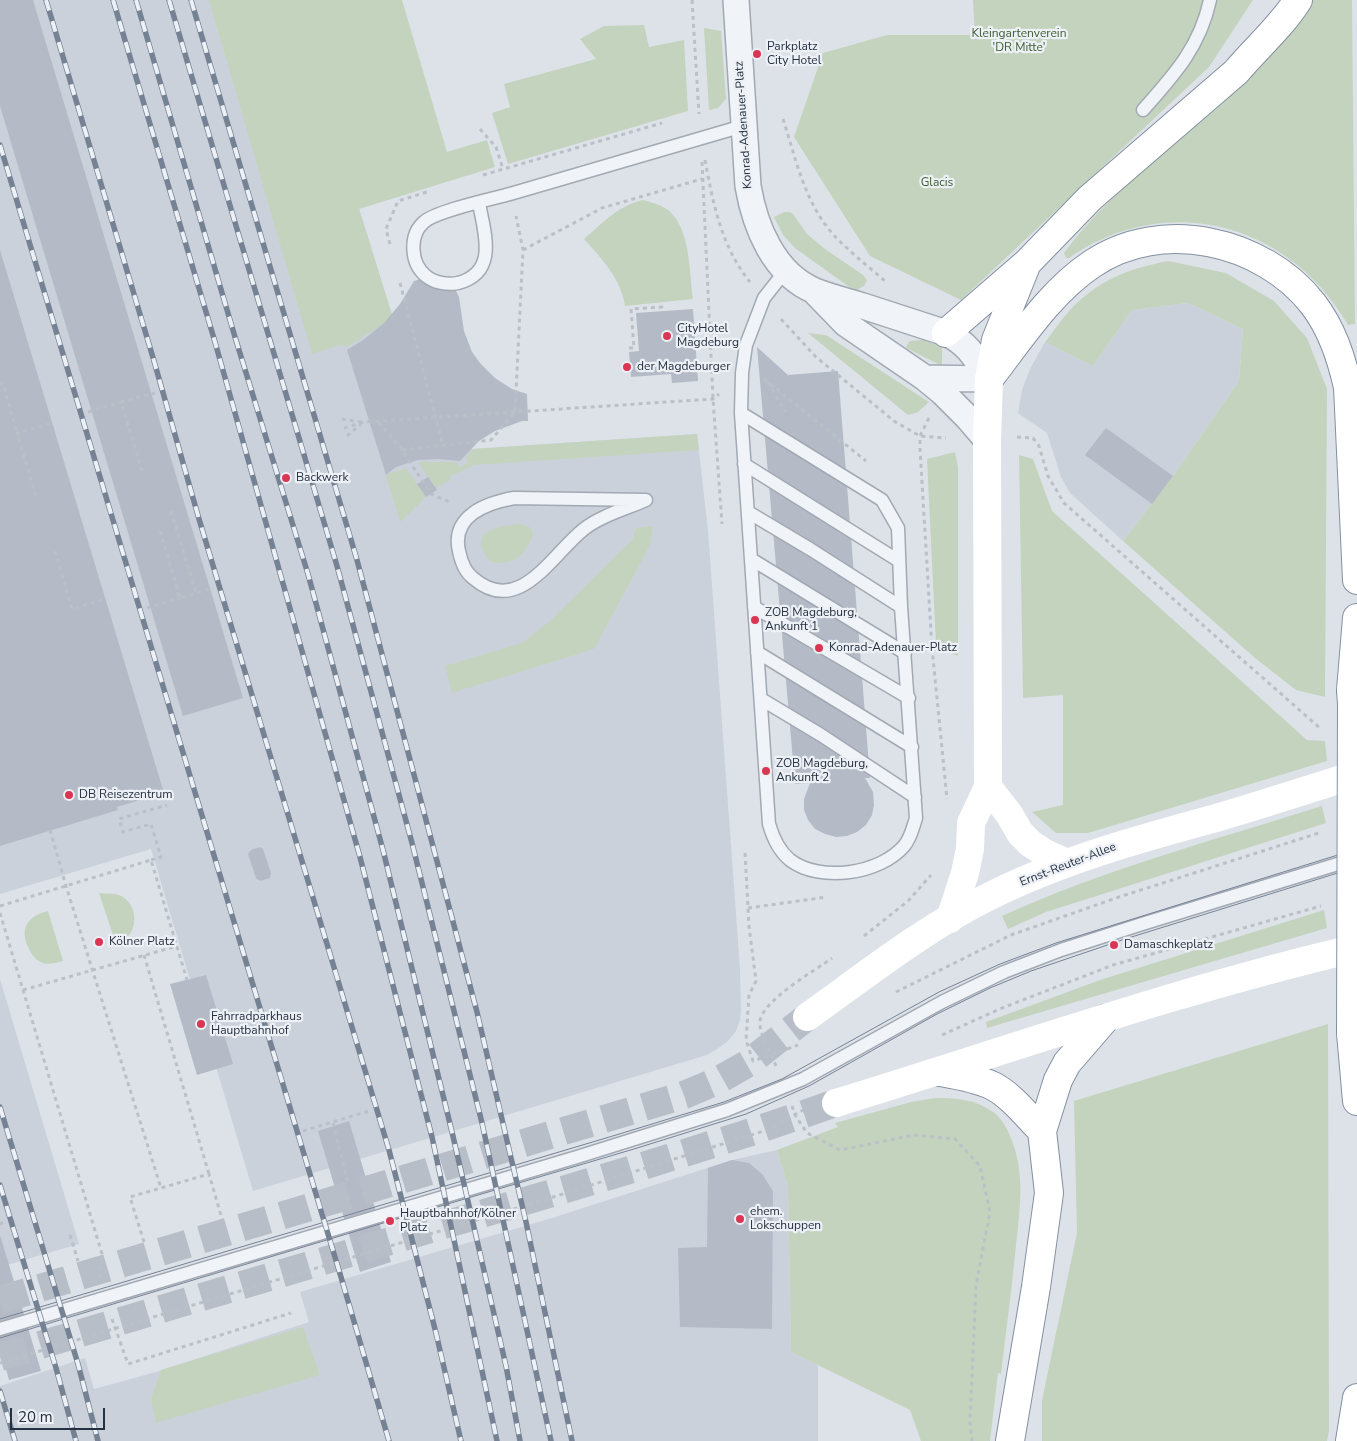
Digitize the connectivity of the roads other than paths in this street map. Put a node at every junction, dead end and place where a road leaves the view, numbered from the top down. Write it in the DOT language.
graph roads {
  1 [pos="736,0"];
  2 [pos="1210,0"];
  3 [pos="1298,0"];
  4 [pos="1143,110"];
  5 [pos="743,126"];
  6 [pos="479,202"];
  7 [pos="1028,262"];
  8 [pos="786,270"];
  9 [pos="814,291"];
  10 [pos="946,333"];
  11 [pos="925,378"];
  12 [pos="989,379"];
  13 [pos="741,413"];
  14 [pos="987,440"];
  15 [pos="744,464"];
  16 [pos="514,498"];
  17 [pos="748,512"];
  18 [pos="751,559"];
  19 [pos="899,561"];
  20 [pos="1357,580"];
  21 [pos="754,607"];
  22 [pos="901,607"];
  23 [pos="1357,618"];
  24 [pos="757,652"];
  25 [pos="905,653"];
  26 [pos="908,698"];
  27 [pos="761,699"];
  28 [pos="912,747"];
  29 [pos="1357,774"];
  30 [pos="988,787"];
  31 [pos="914,797"];
  32 [pos="1357,858"];
  33 [pos="1067,863"];
  34 [pos="950,919"];
  35 [pos="1357,948"];
  36 [pos="807,1017"];
  37 [pos="1105,1019"];
  38 [pos="940,1072"];
  39 [pos="1357,1101"];
  40 [pos="836,1103"];
  41 [pos="1042,1131"];
  42 [pos="0,1329"];
  43 [pos="1357,1398"];
  44 [pos="1010,1441"];
  45 [pos="1350,1441"];
  1 -- 5 [label="street, Konrad-Adenauer-Platz"];
  2 -- 4 [label="lane"];
  3 -- 7 [label="main road"];
  5 -- 6 [label="lane"];
  5 -- 8 [label="street, Konrad-Adenauer-Platz"];
  6 -- 6 [label="lane"];
  7 -- 10 [label="main road"];
  7 -- 12 [label="main road"];
  8 -- 9 [label="street, Konrad-Adenauer-Platz"];
  8 -- 13 [label="lane"];
  9 -- 10 [label="street, Konrad-Adenauer-Platz"];
  9 -- 11 [label="street, Konrad-Adenauer-Platz"];
  10 -- 12 [label="street, Konrad-Adenauer-Platz"];
  11 -- 12 [label="street"];
  11 -- 14 [label="street, Konrad-Adenauer-Platz"];
  12 -- 14 [label="main road"];
  12 -- 20 [label="main road"];
  13 -- 15 [label="lane"];
  13 -- 19 [label="lane"];
  14 -- 30 [label="main road"];
  15 -- 17 [label="lane"];
  15 -- 19 [label="lane"];
  16 -- 16 [label="lane"];
  17 -- 18 [label="lane"];
  17 -- 22 [label="lane"];
  18 -- 21 [label="lane"];
  18 -- 25 [label="lane"];
  19 -- 22 [label="lane"];
  21 -- 24 [label="lane"];
  21 -- 26 [label="lane"];
  22 -- 25 [label="lane"];
  23 -- 39 [label="main road, bridge"];
  24 -- 27 [label="lane"];
  24 -- 28 [label="lane"];
  25 -- 26 [label="lane"];
  26 -- 28 [label="lane"];
  27 -- 31 [label="lane"];
  27 -- 31 [label="lane"];
  28 -- 31 [label="lane"];
  29 -- 33 [label="main road, Ernst-Reuter-Allee"];
  30 -- 33 [label="main road"];
  30 -- 34 [label="main road"];
  32 -- 42 [label="lane"];
  33 -- 34 [label="main road, Ernst-Reuter-Allee"];
  34 -- 36 [label="main road, Ernst-Reuter-Allee"];
  35 -- 37 [label="main road"];
  37 -- 38 [label="main road"];
  37 -- 41 [label="main road"];
  38 -- 40 [label="main road"];
  38 -- 41 [label="main road"];
  41 -- 44 [label="main road"];
  43 -- 45 [label="main road"];
}
